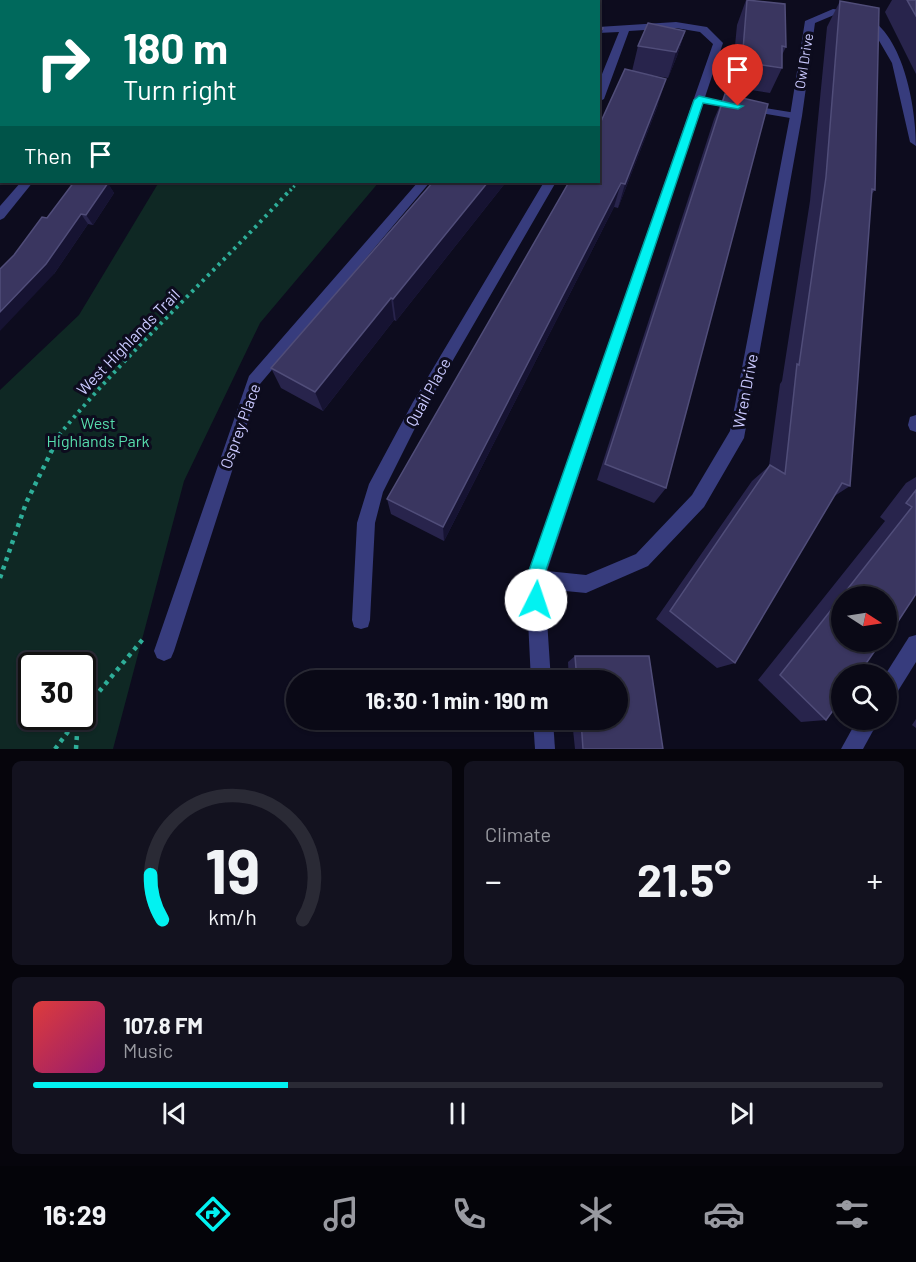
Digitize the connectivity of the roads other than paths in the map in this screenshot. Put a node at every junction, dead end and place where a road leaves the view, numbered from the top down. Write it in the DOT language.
graph roads {
  1 [pos="625,28"];
  2 [pos="600,30"];
  3 [pos="600,94"];
  4 [pos="699,100"];
  5 [pos="796,116"];
  6 [pos="916,142"];
  7 [pos="26,183"];
  8 [pos="423,183"];
  9 [pos="549,183"];
  10 [pos="0,215"];
  11 [pos="535,579"];
  12 [pos="361,620"];
  13 [pos="916,644"];
  14 [pos="164,651"];
  15 [pos="540,670"];
  16 [pos="897,674"];
  17 [pos="544,730"];
  18 [pos="863,730"];
  19 [pos="853,748"];
  20 [pos="545,749"];
  1 -- 2 [label="street"];
  1 -- 3 [label="street"];
  1 -- 4 [label="street"];
  4 -- 5 [label="lane"];
  4 -- 11 [label="street"];
  5 -- 6 [label="street, Owl Drive"];
  5 -- 11 [label="street, Wren Drive"];
  7 -- 10 [label="street"];
  8 -- 14 [label="street, Osprey Place"];
  9 -- 12 [label="street, Quail Place"];
  11 -- 15 [label="street"];
  13 -- 16 [label="street"];
  17 -- 20 [label="street"];
  18 -- 19 [label="street"];
}
